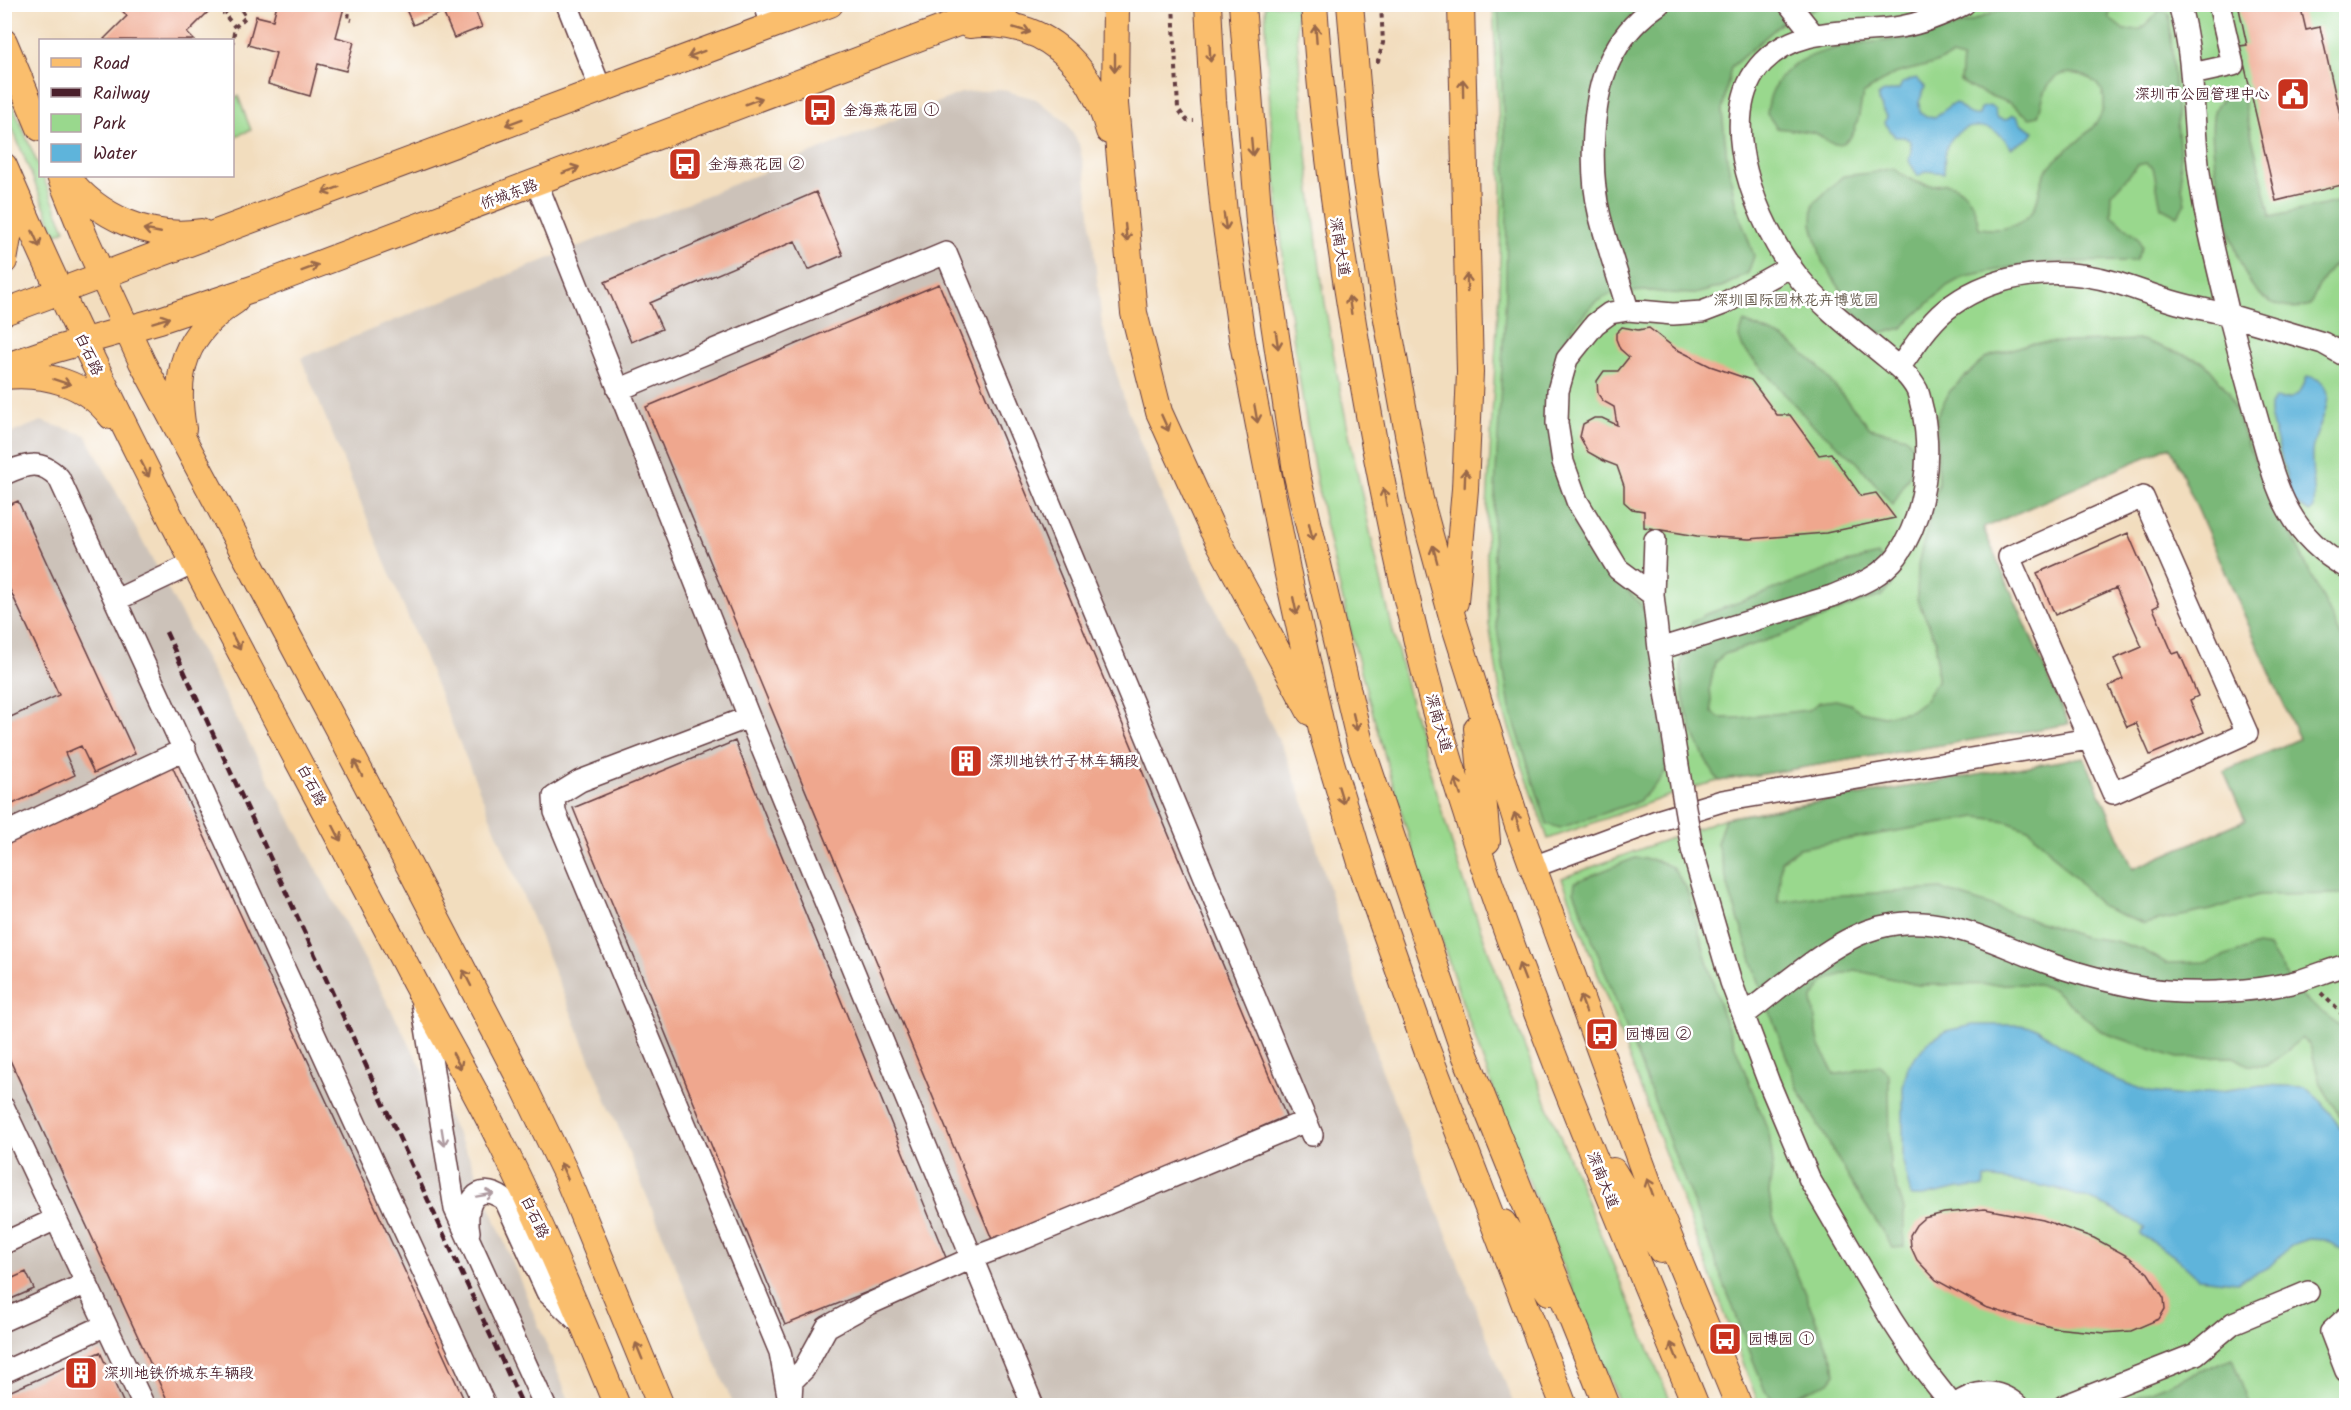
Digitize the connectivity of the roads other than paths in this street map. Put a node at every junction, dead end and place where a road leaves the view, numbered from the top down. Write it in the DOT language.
graph roads {
  1 [pos="567,4"];
  2 [pos="830,4"];
  3 [pos="1008,4"];
  4 [pos="1116,4"];
  5 [pos="1208,4"];
  6 [pos="1242,4"];
  7 [pos="1314,4"];
  8 [pos="1350,4"];
  9 [pos="1461,4"];
  10 [pos="1659,4"];
  11 [pos="1789,4"];
  12 [pos="1964,4"];
  13 [pos="2179,4"];
  14 [pos="2219,4"];
  15 [pos="768,15"];
  16 [pos="943,28"];
  17 [pos="1813,34"];
  18 [pos="4,42"];
  19 [pos="2192,74"];
  20 [pos="601,90"];
  21 [pos="39,126"];
  22 [pos="4,168"];
  23 [pos="1120,175"];
  24 [pos="60,177"];
  25 [pos="67,177"];
  26 [pos="537,183"];
  27 [pos="230,228"];
  28 [pos="4,261"];
  29 [pos="1791,266"];
  30 [pos="102,276"];
  31 [pos="255,288"];
  32 [pos="60,291"];
  33 [pos="1628,310"];
  34 [pos="4,312"];
  35 [pos="2229,315"];
  36 [pos="126,329"];
  37 [pos="82,341"];
  38 [pos="2346,356"];
  39 [pos="4,368"];
  40 [pos="1899,368"];
  41 [pos="4,376"];
  42 [pos="618,390"];
  43 [pos="129,439"];
  44 [pos="186,447"];
  45 [pos="4,474"];
  46 [pos="1655,540"];
  47 [pos="194,563"];
  48 [pos="2346,567"];
  49 [pos="1653,595"];
  50 [pos="116,600"];
  51 [pos="1454,620"];
  52 [pos="1659,649"];
  53 [pos="1472,681"];
  54 [pos="749,717"];
  55 [pos="1324,739"];
  56 [pos="2089,740"];
  57 [pos="185,749"];
  58 [pos="4,834"];
  59 [pos="1533,867"];
  60 [pos="1494,898"];
  61 [pos="2346,964"];
  62 [pos="421,996"];
  63 [pos="1744,1015"];
  64 [pos="1572,1105"];
  65 [pos="4,1108"];
  66 [pos="1469,1163"];
  67 [pos="56,1219"];
  68 [pos="470,1242"];
  69 [pos="4,1243"];
  70 [pos="972,1258"];
  71 [pos="87,1283"];
  72 [pos="2308,1292"];
  73 [pos="2346,1318"];
  74 [pos="4,1320"];
  75 [pos="1704,1320"];
  76 [pos="106,1325"];
  77 [pos="586,1330"];
  78 [pos="1584,1350"];
  79 [pos="2346,1371"];
  80 [pos="4,1372"];
  81 [pos="144,1406"];
  82 [pos="485,1406"];
  83 [pos="545,1406"];
  84 [pos="617,1406"];
  85 [pos="661,1406"];
  86 [pos="790,1406"];
  87 [pos="1033,1406"];
  88 [pos="1564,1406"];
  89 [pos="1607,1406"];
  90 [pos="1696,1406"];
  91 [pos="1739,1406"];
  92 [pos="1953,1406"];
  93 [pos="2018,1406"];
  94 [pos="2064,1406"];
  1 -- 20 [label="street"];
  2 -- 15 [label="main road"];
  3 -- 16 [label="main road, 侨城东路"];
  4 -- 23 [label="main road, one-way"];
  5 -- 55 [label="main road, one-way"];
  6 -- 78 [label="main road, one-way"];
  60 -- 7 [label="main road, 深南大道, one-way"];
  51 -- 8 [label="main road, one-way"];
  51 -- 9 [label="main road, one-way"];
  10 -- 33 [label="street"];
  11 -- 17 [label="street"];
  12 -- 17 [label="street"];
  13 -- 19 [label="street"];
  14 -- 19 [label="street"];
  15 -- 20 [label="main road, one-way"];
  16 -- 23 [label="main road, one-way"];
  26 -- 16 [label="main road, 侨城东路, one-way"];
  17 -- 29 [label="street"];
  18 -- 21 [label="main road"];
  19 -- 35 [label="street"];
  20 -- 27 [label="main road, one-way"];
  22 -- 28 [label="main road"];
  22 -- 32 [label="main road, 白石路, one-way"];
  23 -- 55 [label="main road, one-way"];
  24 -- 30 [label="main road"];
  27 -- 25 [label="main road, one-way"];
  31 -- 26 [label="main road, 侨城东路, one-way"];
  26 -- 42 [label="street"];
  27 -- 30 [label="main road"];
  29 -- 33 [label="street"];
  29 -- 40 [label="street"];
  30 -- 32 [label="main road"];
  30 -- 36 [label="main road"];
  36 -- 31 [label="main road, 侨城东路, one-way"];
  31 -- 44 [label="main road"];
  32 -- 34 [label="main road"];
  32 -- 37 [label="main road, 白石路"];
  33 -- 49 [label="street"];
  35 -- 38 [label="street"];
  35 -- 40 [label="street"];
  35 -- 48 [label="street"];
  36 -- 37 [label="main road, 侨城东路"];
  36 -- 44 [label="main road"];
  37 -- 39 [label="main road, 侨城东路"];
  37 -- 43 [label="main road, 白石路"];
  40 -- 52 [label="street"];
  41 -- 43 [label="main road, one-way"];
  42 -- 54 [label="street"];
  42 -- 70 [label="street"];
  43 -- 47 [label="main road, 白石路, one-way"];
  85 -- 44 [label="main road, one-way"];
  45 -- 50 [label="street"];
  46 -- 49 [label="street"];
  47 -- 50 [label="street"];
  47 -- 62 [label="main road, 白石路, one-way"];
  49 -- 52 [label="street"];
  50 -- 57 [label="street"];
  51 -- 53 [label="main road"];
  52 -- 63 [label="street, bridge"];
  59 -- 53 [label="main road, one-way"];
  53 -- 60 [label="main road"];
  54 -- 70 [label="street"];
  54 -- 86 [label="street"];
  55 -- 66 [label="main road, one-way"];
  56 -- 56 [label="street"];
  56 -- 59 [label="street"];
  57 -- 58 [label="street"];
  57 -- 82 [label="street"];
  75 -- 59 [label="main road, one-way"];
  64 -- 60 [label="main road, 深南大道, one-way"];
  61 -- 63 [label="street"];
  62 -- 68 [label="street, one-way"];
  62 -- 77 [label="main road, 白石路, one-way"];
  63 -- 92 [label="street"];
  64 -- 75 [label="main road"];
  90 -- 64 [label="main road, 深南大道, one-way"];
  65 -- 67 [label="street"];
  66 -- 78 [label="main road"];
  66 -- 88 [label="main road"];
  67 -- 69 [label="street"];
  67 -- 71 [label="street"];
  68 -- 77 [label="street, one-way"];
  68 -- 83 [label="street"];
  70 -- 86 [label="street"];
  70 -- 87 [label="street"];
  71 -- 74 [label="street"];
  71 -- 76 [label="street"];
  72 -- 94 [label="street"];
  73 -- 79 [label="street"];
  75 -- 91 [label="main road"];
  76 -- 80 [label="street"];
  76 -- 81 [label="street"];
  77 -- 84 [label="main road, 白石路"];
  78 -- 89 [label="main road"];
  92 -- 93 [label="street"];
}
